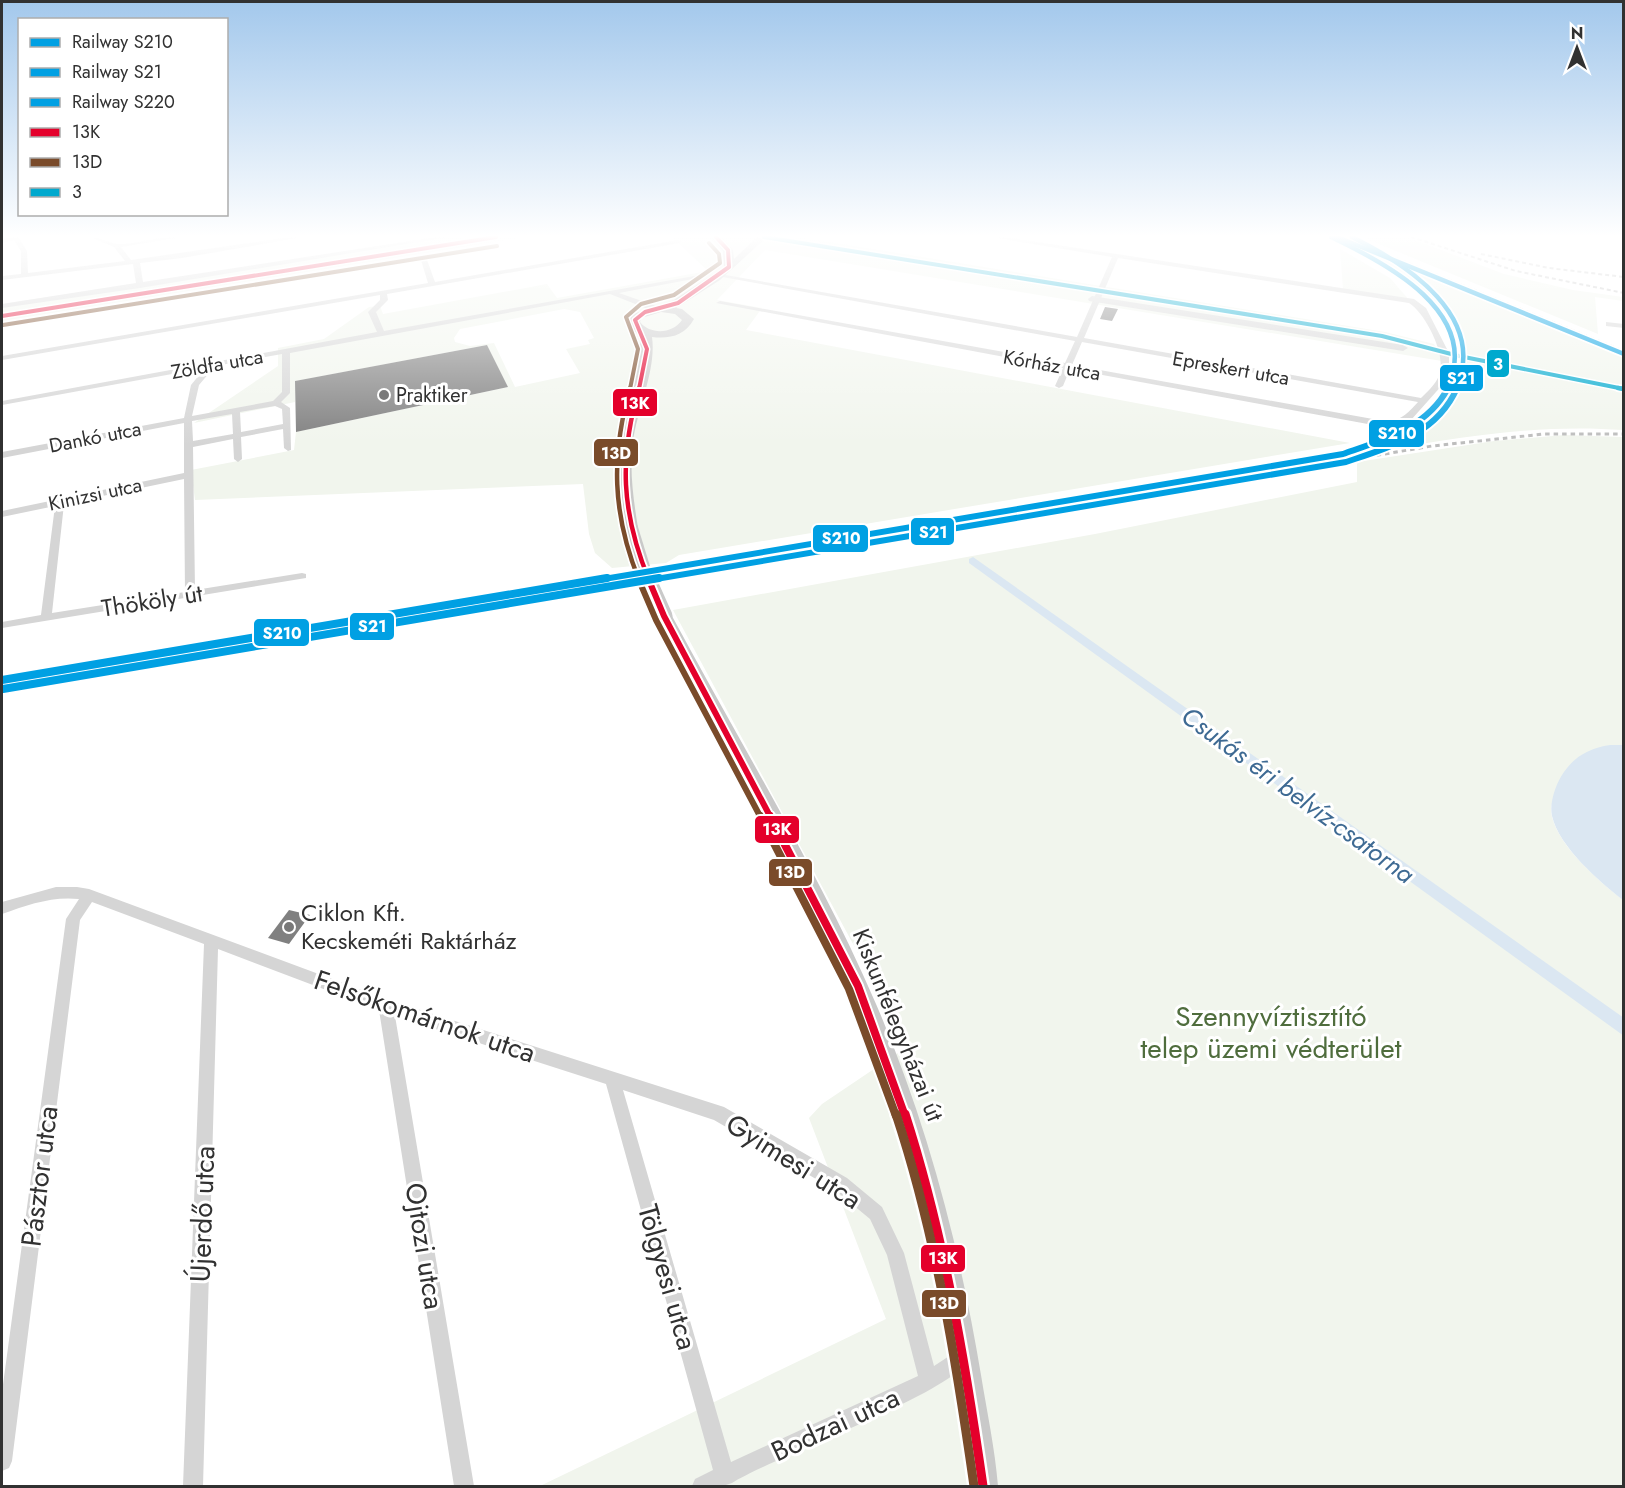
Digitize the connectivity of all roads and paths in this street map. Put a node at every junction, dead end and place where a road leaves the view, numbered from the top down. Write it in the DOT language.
graph roads {
  1 [pos="62,306"];
  2 [pos="304,306"];
  3 [pos="378,306"];
  4 [pos="531,306"];
  5 [pos="631,306"];
  6 [pos="652,306"];
  7 [pos="668,306"];
  8 [pos="692,306"];
  9 [pos="738,306"];
  10 [pos="888,306"];
  11 [pos="1094,306"];
  12 [pos="1142,306"];
  13 [pos="1193,306"];
  14 [pos="1420,306"];
  15 [pos="660,309"];
  16 [pos="2,316"];
  17 [pos="637,316"];
  18 [pos="687,316"];
  19 [pos="1609,324"];
  20 [pos="1623,326"];
  21 [pos="643,331"];
  22 [pos="667,333"];
  23 [pos="381,334"];
  24 [pos="1079,341"];
  25 [pos="1396,343"];
  26 [pos="286,352"];
  27 [pos="1445,353"];
  28 [pos="2,358"];
  29 [pos="213,364"];
  30 [pos="1067,368"];
  31 [pos="642,374"];
  32 [pos="1059,386"];
  33 [pos="1623,389"];
  34 [pos="1425,401"];
  35 [pos="2,403"];
  36 [pos="276,403"];
  37 [pos="236,410"];
  38 [pos="188,419"];
  39 [pos="287,426"];
  40 [pos="236,435"];
  41 [pos="188,445"];
  42 [pos="288,448"];
  43 [pos="2,455"];
  44 [pos="238,459"];
  45 [pos="188,475"];
  46 [pos="60,502"];
  47 [pos="2,514"];
  48 [pos="302,576"];
  49 [pos="190,595"];
  50 [pos="46,618"];
  51 [pos="2,625"];
  52 [pos="89,895"];
  53 [pos="2,908"];
  54 [pos="211,941"];
  55 [pos="386,1006"];
  56 [pos="612,1078"];
  57 [pos="965,1355"];
  58 [pos="929,1381"];
  59 [pos="2,1461"];
  60 [pos="724,1476"];
  61 [pos="193,1486"];
  62 [pos="464,1486"];
  63 [pos="702,1486"];
  64 [pos="984,1486"];
  1 -- 16 [label="main road"];
  2 -- 28 [label="street"];
  3 -- 23 [label="street"];
  4 -- 23 [label="street, Zöldfa utca"];
  5 -- 17 [label="street"];
  6 -- 15 [label="street"];
  7 -- 15 [label="main road"];
  8 -- 18 [label="main road"];
  9 -- 30 [label="street, Kórház utca"];
  10 -- 24 [label="street, Epreskert utca"];
  11 -- 24 [label="street"];
  12 -- 25 [label="street"];
  13 -- 25 [label="street"];
  14 -- 27 [label="street"];
  15 -- 17 [label="main road"];
  15 -- 18 [label="main road"];
  17 -- 21 [label="main road, Kiskunfélegyházai út"];
  18 -- 22 [label="main road, Kiskunfélegyházai út"];
  19 -- 20 [label="street"];
  21 -- 22 [label="main road"];
  21 -- 31 [label="main road, Kiskunfélegyházai út"];
  22 -- 31 [label="main road, Kiskunfélegyházai út"];
  23 -- 26 [label="street, Zöldfa utca"];
  24 -- 30 [label="street"];
  24 -- 34 [label="street, Epreskert utca"];
  25 -- 27 [label="street"];
  26 -- 29 [label="street, Zöldfa utca"];
  26 -- 36 [label="street"];
  27 -- 33 [label="street"];
  27 -- 34 [label="street"];
  29 -- 35 [label="street, Zöldfa utca"];
  29 -- 38 [label="street"];
  30 -- 32 [label="street"];
  30 -- 34 [label="street, Kórház utca"];
  31 -- 57 [label="main road, Kiskunfélegyházai út, bridge"];
  36 -- 37 [label="street, Dankó utca"];
  36 -- 39 [label="street"];
  37 -- 38 [label="street, Dankó utca"];
  37 -- 40 [label="street"];
  38 -- 41 [label="street"];
  38 -- 43 [label="street, Dankó utca"];
  39 -- 40 [label="street"];
  39 -- 42 [label="street"];
  40 -- 41 [label="street"];
  40 -- 44 [label="street"];
  41 -- 45 [label="street"];
  45 -- 46 [label="street, Kinizsi utca"];
  45 -- 49 [label="street"];
  46 -- 47 [label="street, Kinizsi utca"];
  46 -- 50 [label="street"];
  48 -- 49 [label="street, Thököly út"];
  49 -- 50 [label="street, Thököly út"];
  50 -- 51 [label="street, Thököly út"];
  52 -- 53 [label="street, Felsőkomárnok utca"];
  52 -- 54 [label="street, Felsőkomárnok utca"];
  52 -- 59 [label="street, Pásztor utca"];
  54 -- 55 [label="street, Felsőkomárnok utca"];
  54 -- 61 [label="street, Újerdő utca"];
  55 -- 56 [label="street, Felsőkomárnok utca"];
  55 -- 62 [label="street, Ojtozi utca"];
  56 -- 58 [label="street, Gyimesi utca"];
  56 -- 60 [label="street, Tölgyesi utca"];
  57 -- 58 [label="street, Bodzai utca"];
  57 -- 64 [label="main road, Kiskunfélegyházai út"];
  58 -- 60 [label="street, Bodzai utca"];
  60 -- 63 [label="street, Bodzai utca"];
}
